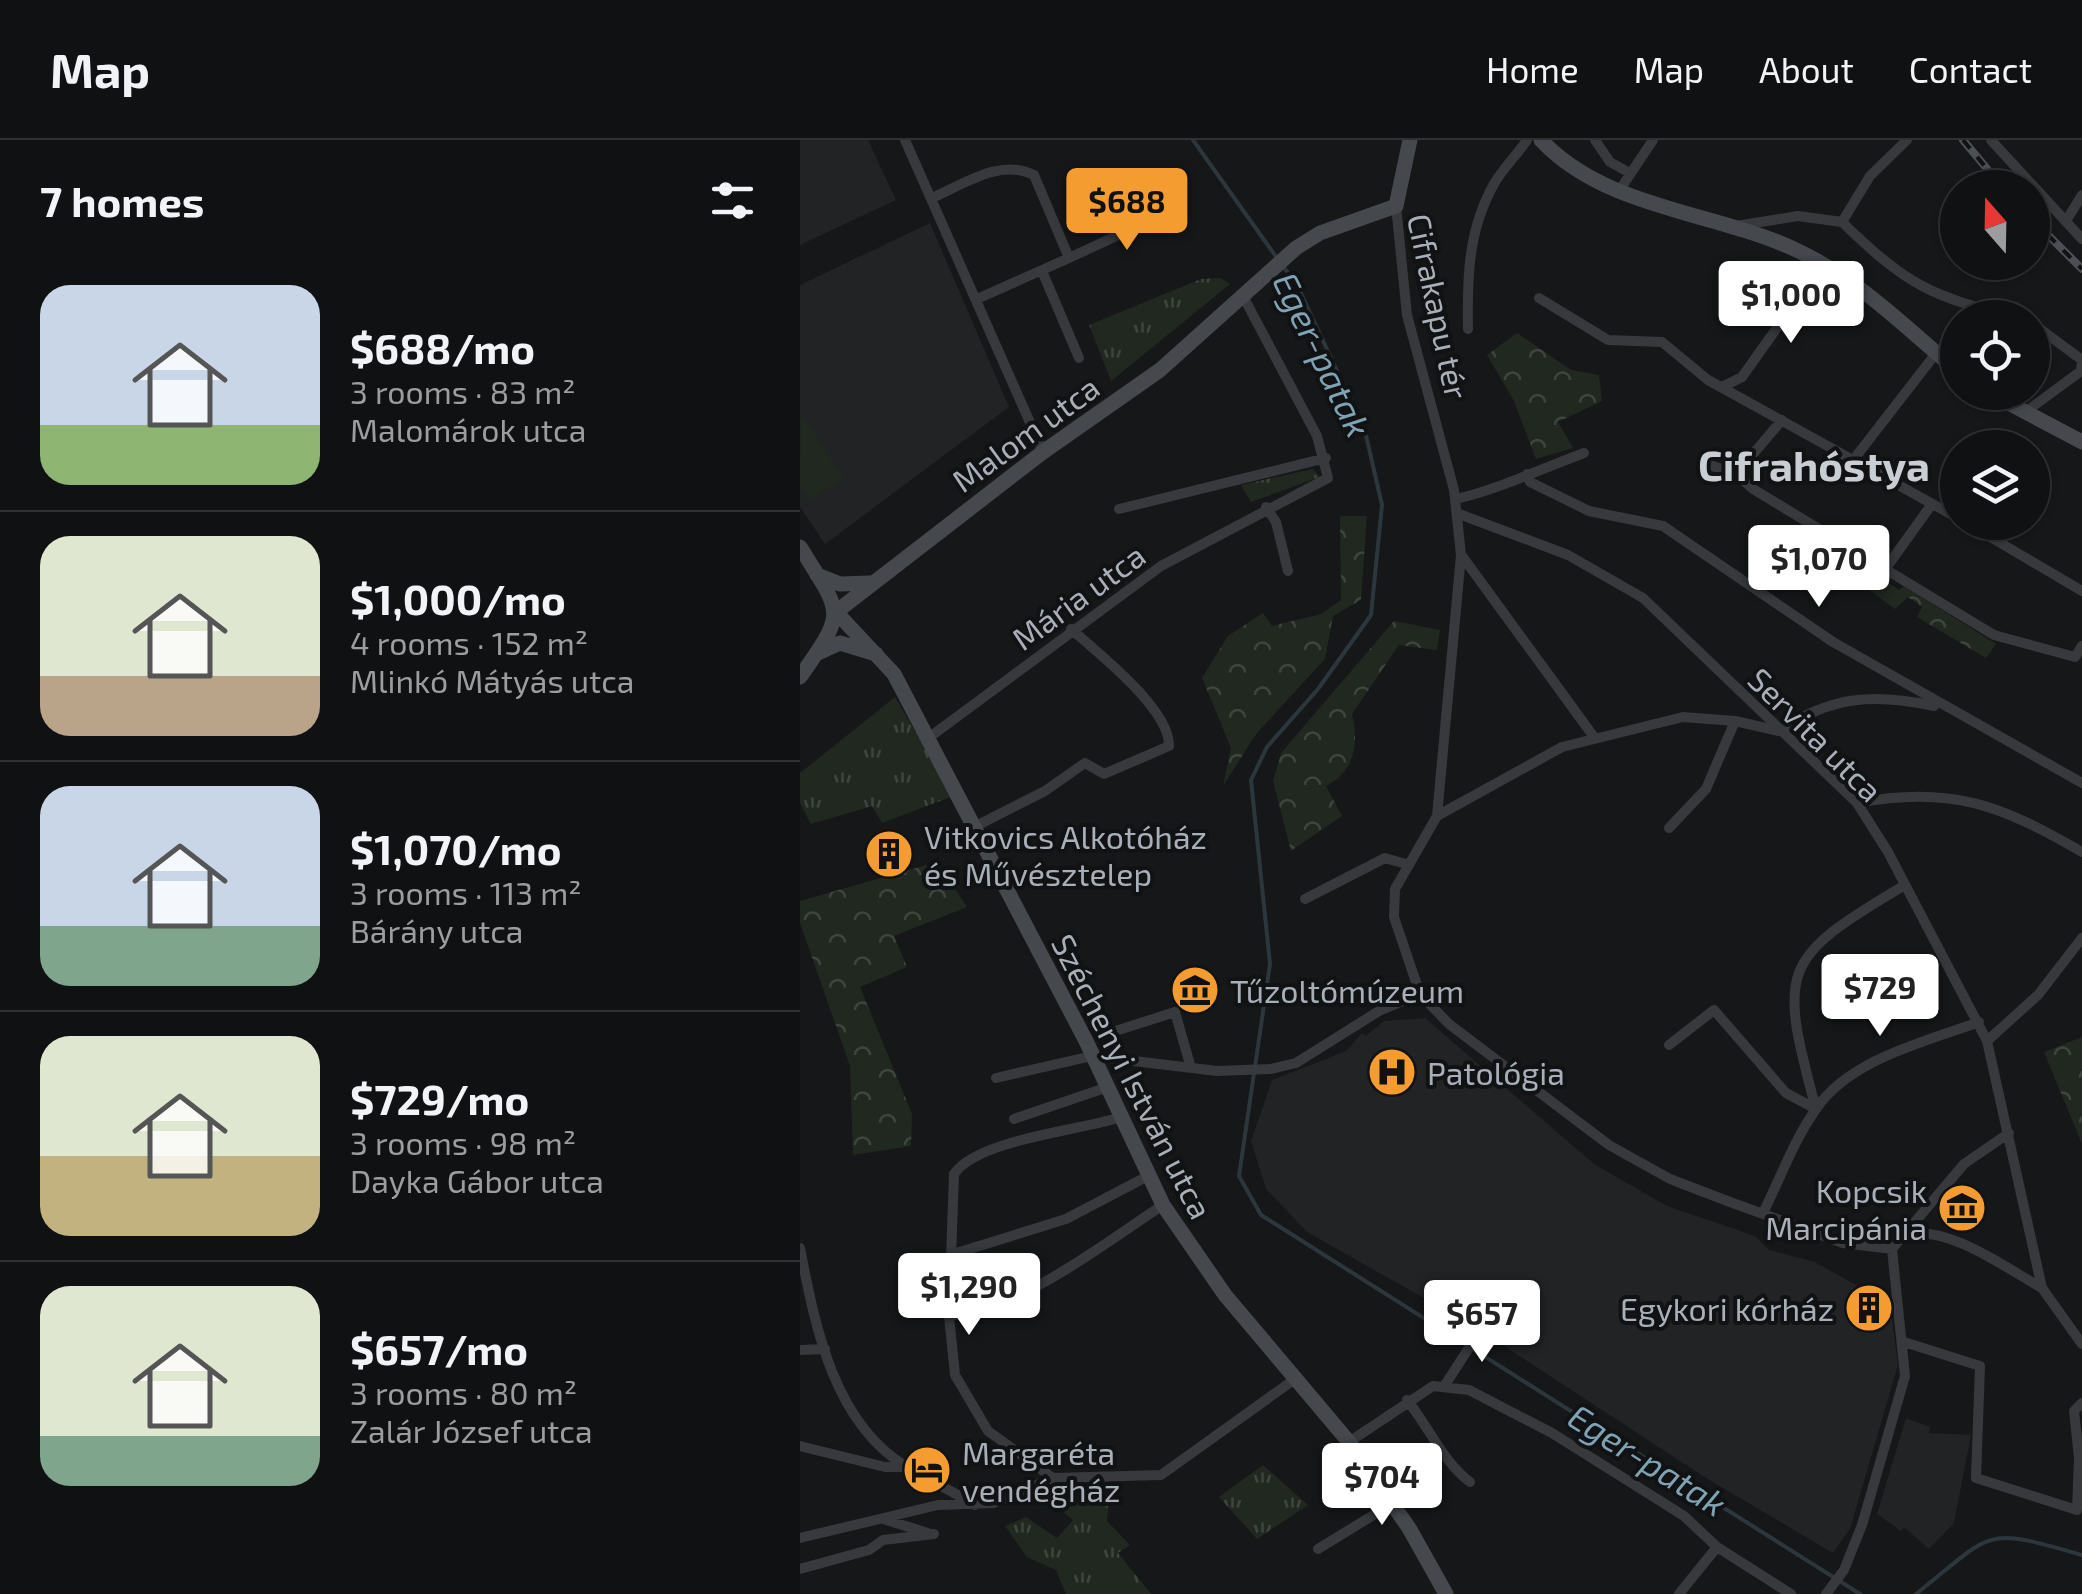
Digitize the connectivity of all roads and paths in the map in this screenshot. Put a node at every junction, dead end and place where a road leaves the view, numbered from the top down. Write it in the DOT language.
graph roads {
  1 [pos="906,140"];
  2 [pos="1410,140"];
  3 [pos="1527,140"];
  4 [pos="1541,140"];
  5 [pos="1595,140"];
  6 [pos="1652,140"];
  7 [pos="1907,140"];
  8 [pos="1990,140"];
  9 [pos="1628,172"];
  10 [pos="1619,191"];
  11 [pos="2082,195"];
  12 [pos="932,198"];
  13 [pos="1396,206"];
  14 [pos="1168,212"];
  15 [pos="2066,221"];
  16 [pos="1842,222"];
  17 [pos="1736,226"];
  18 [pos="2082,239"];
  19 [pos="1069,258"];
  20 [pos="1823,263"];
  21 [pos="1042,270"];
  22 [pos="1242,296"];
  23 [pos="1539,298"];
  24 [pos="977,300"];
  25 [pos="1951,300"];
  26 [pos="1468,329"];
  27 [pos="2050,337"];
  28 [pos="1936,352"];
  29 [pos="1940,355"];
  30 [pos="1079,358"];
  31 [pos="1722,387"];
  32 [pos="2050,394"];
  33 [pos="2019,410"];
  34 [pos="2028,410"];
  35 [pos="2024,413"];
  36 [pos="1782,420"];
  37 [pos="2082,442"];
  38 [pos="1043,452"];
  39 [pos="1584,454"];
  40 [pos="1326,458"];
  41 [pos="1854,459"];
  42 [pos="1704,463"];
  43 [pos="1527,474"];
  44 [pos="1736,474"];
  45 [pos="1455,494"];
  46 [pos="1932,504"];
  47 [pos="1266,508"];
  48 [pos="1940,508"];
  49 [pos="1118,509"];
  50 [pos="1458,514"];
  51 [pos="1996,540"];
  52 [pos="800,547"];
  53 [pos="1462,555"];
  54 [pos="1886,568"];
  55 [pos="1288,572"];
  56 [pos="817,575"];
  57 [pos="870,583"];
  58 [pos="2082,591"];
  59 [pos="836,612"];
  60 [pos="1071,629"];
  61 [pos="2082,646"];
  62 [pos="816,654"];
  63 [pos="880,655"];
  64 [pos="800,677"];
  65 [pos="1944,709"];
  66 [pos="1735,721"];
  67 [pos="1779,731"];
  68 [pos="1594,736"];
  69 [pos="928,739"];
  70 [pos="2082,783"];
  71 [pos="1856,804"];
  72 [pos="1436,816"];
  73 [pos="976,826"];
  74 [pos="1669,828"];
  75 [pos="2082,852"];
  76 [pos="1406,864"];
  77 [pos="1905,884"];
  78 [pos="1305,899"];
  79 [pos="2082,938"];
  80 [pos="1420,994"];
  81 [pos="1978,1022"];
  82 [pos="1106,1034"];
  83 [pos="1987,1041"];
  84 [pos="1669,1045"];
  85 [pos="1092,1056"];
  86 [pos="1190,1068"];
  87 [pos="996,1078"];
  88 [pos="1108,1086"];
  89 [pos="1816,1109"];
  90 [pos="1122,1116"];
  91 [pos="1014,1119"];
  92 [pos="2009,1133"];
  93 [pos="1148,1176"];
  94 [pos="1163,1205"];
  95 [pos="1763,1213"];
  96 [pos="1905,1234"];
  97 [pos="800,1248"];
  98 [pos="1892,1249"];
  99 [pos="950,1255"];
  100 [pos="802,1266"];
  101 [pos="2042,1288"];
  102 [pos="949,1316"];
  103 [pos="1485,1323"];
  104 [pos="1904,1342"];
  105 [pos="2082,1344"];
  106 [pos="825,1349"];
  107 [pos="800,1350"];
  108 [pos="1295,1379"];
  109 [pos="1445,1385"];
  110 [pos="1407,1400"];
  111 [pos="2082,1404"];
  112 [pos="1350,1442"];
  113 [pos="800,1446"];
  114 [pos="905,1467"];
  115 [pos="1053,1478"];
  116 [pos="1470,1482"];
  117 [pos="1392,1504"];
  118 [pos="976,1505"];
  119 [pos="882,1518"];
  120 [pos="800,1538"];
  121 [pos="1718,1547"];
  122 [pos="1318,1550"];
  123 [pos="800,1569"];
  124 [pos="1827,1593"];
  125 [pos="1446,1594"];
  126 [pos="1679,1594"];
  127 [pos="1791,1594"];
  1 -- 12 [label="street"];
  2 -- 13 [label="main road"];
  3 -- 26 [label="street"];
  4 -- 10 [label="main road"];
  5 -- 9 [label="street"];
  6 -- 9 [label="street"];
  7 -- 16 [label="street"];
  8 -- 15 [label="street"];
  9 -- 10 [label="street"];
  10 -- 17 [label="main road"];
  11 -- 15 [label="street"];
  12 -- 19 [label="street"];
  12 -- 24 [label="street"];
  13 -- 22 [label="main road, Cifrakapu tér"];
  13 -- 45 [label="street, Cifrakapu tér"];
  14 -- 19 [label="street"];
  15 -- 18 [label="street"];
  16 -- 17 [label="street"];
  16 -- 25 [label="street"];
  17 -- 20 [label="main road"];
  19 -- 21 [label="street"];
  20 -- 28 [label="main road"];
  20 -- 31 [label="street"];
  21 -- 24 [label="street"];
  21 -- 30 [label="street"];
  22 -- 38 [label="main road, Malom utca"];
  22 -- 40 [label="street"];
  23 -- 31 [label="street"];
  24 -- 38 [label="street"];
  27 -- 32 [label="street"];
  28 -- 29 [label="main road"];
  28 -- 41 [label="street"];
  31 -- 36 [label="street"];
  33 -- 35 [label="main road"];
  34 -- 35 [label="street"];
  35 -- 37 [label="main road"];
  36 -- 41 [label="street"];
  36 -- 44 [label="street"];
  38 -- 57 [label="main road, Malom utca"];
  39 -- 43 [label="street"];
  40 -- 47 [label="street, Mária utca"];
  40 -- 49 [label="street"];
  41 -- 46 [label="street"];
  42 -- 44 [label="street"];
  43 -- 45 [label="street"];
  43 -- 65 [label="street"];
  44 -- 54 [label="street"];
  45 -- 50 [label="street, Cifrakapu tér"];
  46 -- 48 [label="street"];
  46 -- 54 [label="street"];
  47 -- 55 [label="street"];
  47 -- 60 [label="street, Mária utca"];
  50 -- 53 [label="street, Cifrakapu tér"];
  50 -- 67 [label="street, Servita utca"];
  51 -- 58 [label="street"];
  52 -- 56 [label="main road, Széchenyi István utca"];
  53 -- 68 [label="street"];
  53 -- 72 [label="street, Cifrakapu tér"];
  54 -- 61 [label="street"];
  56 -- 57 [label="main road"];
  56 -- 59 [label="main road, Széchenyi István utca"];
  57 -- 59 [label="main road, Malom utca"];
  59 -- 62 [label="main road"];
  59 -- 63 [label="main road, Széchenyi István utca"];
  60 -- 69 [label="street, Mária utca"];
  60 -- 73 [label="street"];
  62 -- 63 [label="main road"];
  62 -- 64 [label="main road"];
  63 -- 69 [label="main road, Széchenyi István utca"];
  65 -- 67 [label="street"];
  65 -- 70 [label="street"];
  66 -- 67 [label="street"];
  66 -- 68 [label="street"];
  66 -- 74 [label="street"];
  67 -- 71 [label="street, Servita utca"];
  68 -- 72 [label="street"];
  69 -- 73 [label="main road, Széchenyi István utca"];
  71 -- 75 [label="street"];
  71 -- 77 [label="street, Servita utca"];
  72 -- 76 [label="street"];
  73 -- 85 [label="main road, Széchenyi István utca"];
  76 -- 78 [label="street"];
  76 -- 80 [label="street"];
  77 -- 81 [label="street, Servita utca"];
  77 -- 89 [label="street"];
  79 -- 83 [label="street"];
  80 -- 86 [label="street"];
  80 -- 95 [label="street"];
  81 -- 83 [label="street, Servita utca"];
  81 -- 89 [label="street"];
  82 -- 86 [label="street"];
  83 -- 92 [label="street, Servita utca"];
  84 -- 89 [label="street"];
  85 -- 86 [label="street"];
  85 -- 87 [label="street"];
  85 -- 88 [label="main road, Széchenyi István utca"];
  88 -- 90 [label="main road, Széchenyi István utca"];
  88 -- 91 [label="street"];
  89 -- 95 [label="street"];
  90 -- 93 [label="main road, Széchenyi István utca"];
  90 -- 99 [label="street"];
  92 -- 96 [label="street"];
  92 -- 101 [label="street, Servita utca"];
  93 -- 94 [label="main road, Széchenyi István utca"];
  93 -- 99 [label="street"];
  94 -- 102 [label="street"];
  94 -- 108 [label="main road, Széchenyi István utca"];
  95 -- 98 [label="street"];
  96 -- 98 [label="street"];
  96 -- 101 [label="street"];
  97 -- 100 [label="street"];
  98 -- 104 [label="street"];
  99 -- 102 [label="street"];
  100 -- 106 [label="street"];
  101 -- 105 [label="street"];
  102 -- 115 [label="street"];
  103 -- 109 [label="street"];
  104 -- 111 [label="street"];
  104 -- 124 [label="street"];
  106 -- 107 [label="street"];
  106 -- 114 [label="street"];
  108 -- 112 [label="main road, Széchenyi István utca"];
  108 -- 115 [label="street"];
  109 -- 110 [label="street"];
  109 -- 121 [label="street"];
  110 -- 112 [label="street"];
  110 -- 116 [label="street"];
  112 -- 117 [label="main road, Széchenyi István utca"];
  113 -- 114 [label="street"];
  114 -- 118 [label="street"];
  115 -- 118 [label="street"];
  117 -- 122 [label="street"];
  117 -- 125 [label="main road, Széchenyi István utca"];
  118 -- 119 [label="street"];
  119 -- 120 [label="street"];
  119 -- 123 [label="street"];
  121 -- 126 [label="street"];
  121 -- 127 [label="street"];
}
